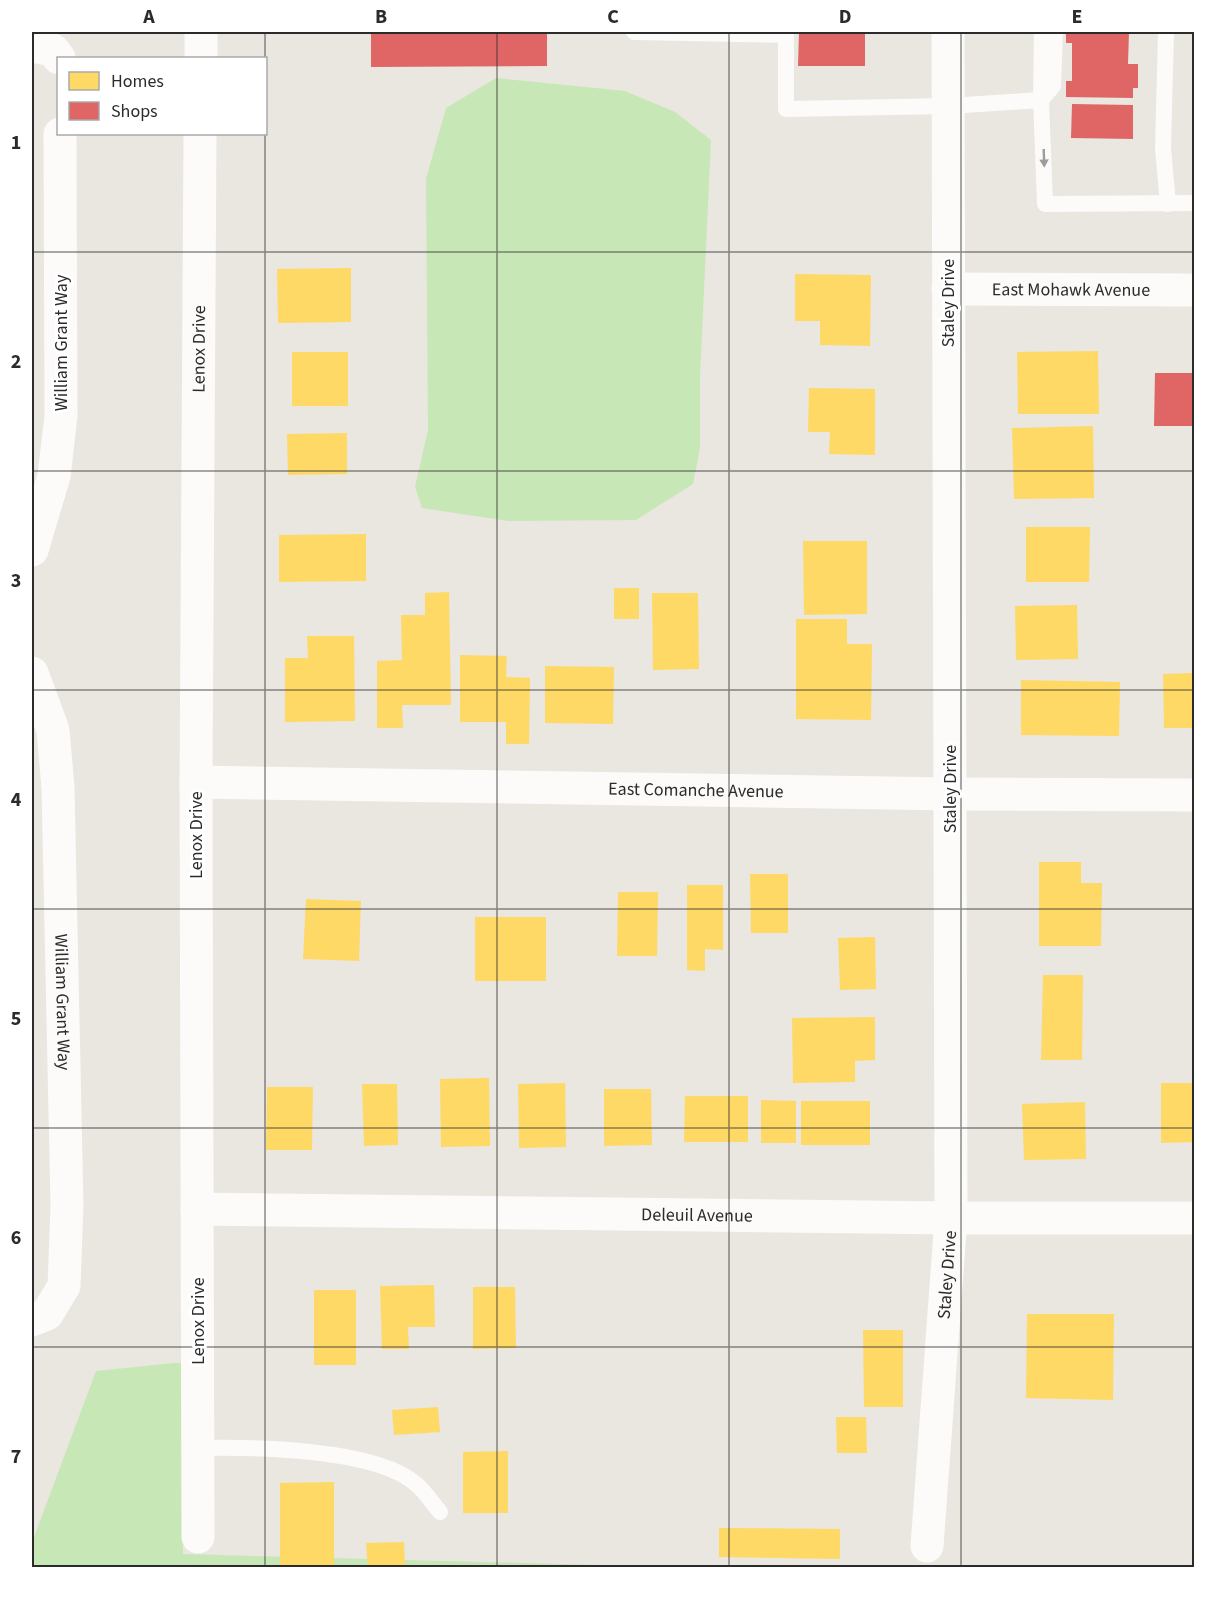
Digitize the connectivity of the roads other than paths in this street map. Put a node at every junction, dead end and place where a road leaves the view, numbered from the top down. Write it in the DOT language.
graph roads {
  1 [pos="201,32"];
  2 [pos="634,32"];
  3 [pos="948,32"];
  4 [pos="1042,32"];
  5 [pos="1055,32"];
  6 [pos="1166,32"];
  7 [pos="786,33"];
  8 [pos="201,57"];
  9 [pos="1041,100"];
  10 [pos="948,106"];
  11 [pos="60,135"];
  12 [pos="200,135"];
  13 [pos="1194,202"];
  14 [pos="1167,204"];
  15 [pos="948,289"];
  16 [pos="1194,290"];
  17 [pos="32,550"];
  18 [pos="32,673"];
  19 [pos="196,782"];
  20 [pos="950,794"];
  21 [pos="1194,795"];
  22 [pos="197,1209"];
  23 [pos="951,1218"];
  24 [pos="1194,1218"];
  25 [pos="32,1320"];
  26 [pos="198,1448"];
  27 [pos="440,1512"];
  28 [pos="198,1537"];
  29 [pos="927,1546"];
  1 -- 8 [label="street"];
  2 -- 7 [label="lane"];
  3 -- 10 [label="street, Staley Drive"];
  4 -- 9 [label="lane"];
  5 -- 9 [label="lane"];
  6 -- 14 [label="lane"];
  7 -- 10 [label="lane"];
  9 -- 10 [label="lane"];
  9 -- 14 [label="lane, one-way"];
  10 -- 15 [label="street, Staley Drive"];
  11 -- 17 [label="street, William Grant Way"];
  12 -- 19 [label="street, Lenox Drive"];
  13 -- 14 [label="lane"];
  15 -- 16 [label="street, East Mohawk Avenue"];
  15 -- 20 [label="street, Staley Drive"];
  18 -- 25 [label="street, William Grant Way"];
  19 -- 20 [label="street, East Comanche Avenue"];
  19 -- 22 [label="street, Lenox Drive"];
  20 -- 21 [label="street, East Comanche Avenue"];
  20 -- 23 [label="street, Staley Drive"];
  22 -- 23 [label="street, Deleuil Avenue"];
  22 -- 26 [label="street, Lenox Drive"];
  23 -- 24 [label="street, Deleuil Avenue"];
  23 -- 29 [label="street, Staley Drive"];
  26 -- 27 [label="lane"];
  26 -- 28 [label="street, Lenox Drive"];
}
